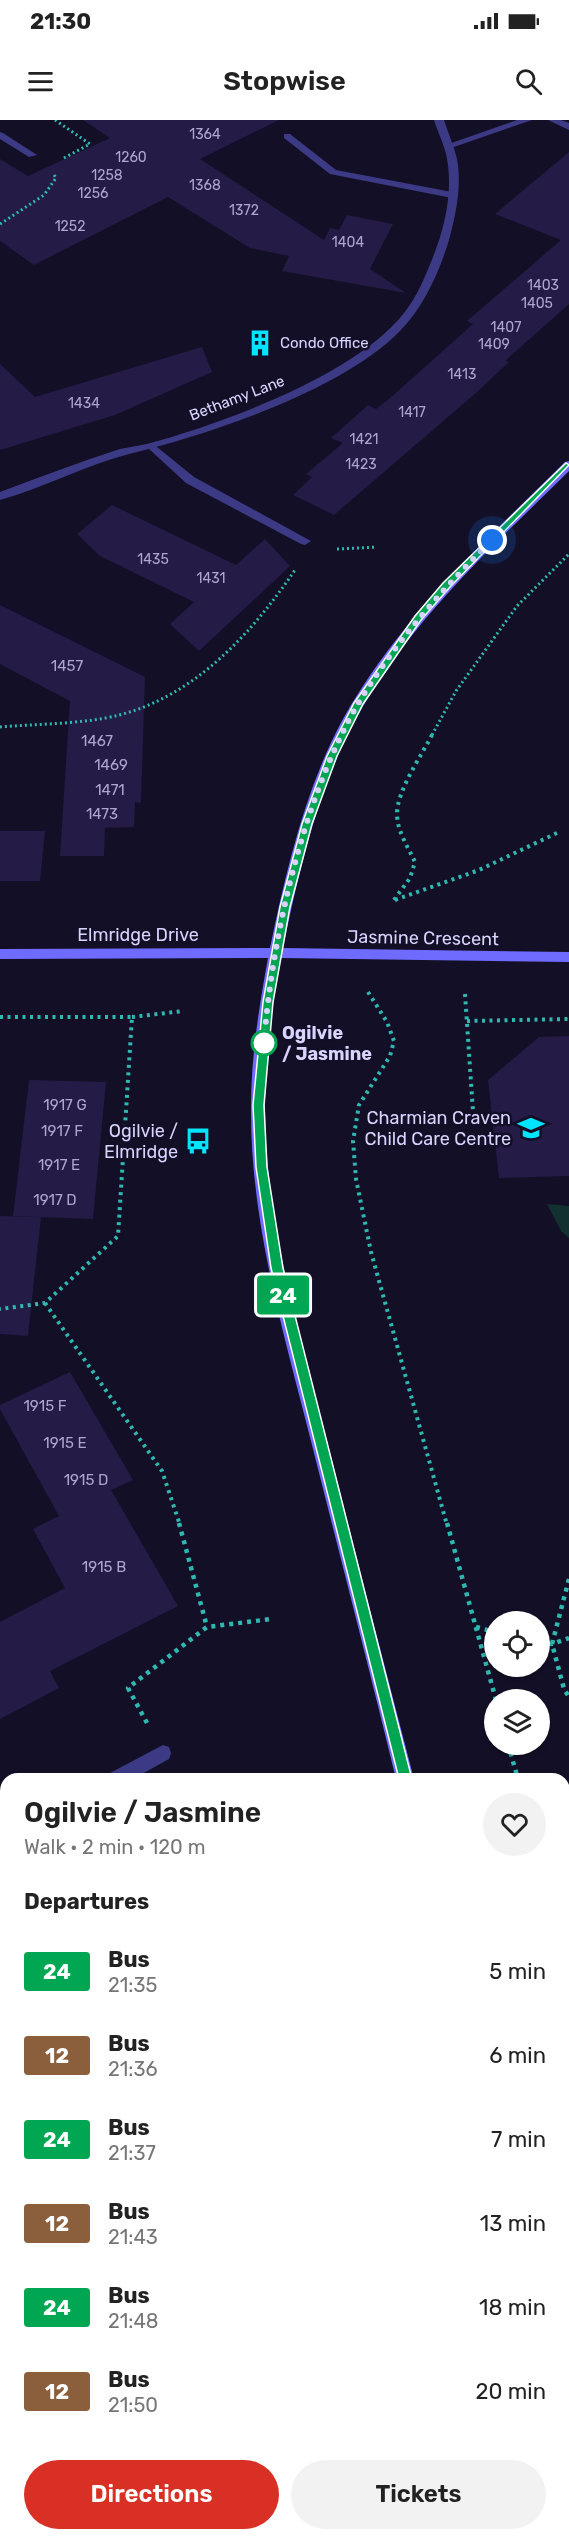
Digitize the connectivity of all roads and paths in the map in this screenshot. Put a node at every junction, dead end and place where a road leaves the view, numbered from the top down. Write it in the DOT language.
graph roads {
  1 [pos="55,120"];
  2 [pos="439,120"];
  3 [pos="527,120"];
  4 [pos="553,120"];
  5 [pos="569,127"];
  6 [pos="0,135"];
  7 [pos="287,136"];
  8 [pos="448,146"];
  9 [pos="32,155"];
  10 [pos="48,167"];
  11 [pos="452,195"];
  12 [pos="0,224"];
  13 [pos="153,446"];
  14 [pos="569,465"];
  15 [pos="0,496"];
  16 [pos="305,541"];
  17 [pos="376,548"];
  18 [pos="335,549"];
  19 [pos="569,554"];
  20 [pos="300,562"];
  21 [pos="0,727"];
  22 [pos="559,831"];
  23 [pos="0,954"];
  24 [pos="276,954"];
  25 [pos="569,957"];
  26 [pos="368,992"];
  27 [pos="465,994"];
  28 [pos="183,1011"];
  29 [pos="0,1017"];
  30 [pos="132,1017"];
  31 [pos="569,1019"];
  32 [pos="467,1021"];
  33 [pos="473,1112"];
  34 [pos="45,1303"];
  35 [pos="0,1310"];
  36 [pos="569,1579"];
  37 [pos="271,1618"];
  38 [pos="207,1627"];
  39 [pos="476,1628"];
  40 [pos="484,1630"];
  41 [pos="569,1638"];
  42 [pos="552,1644"];
  43 [pos="493,1689"];
  44 [pos="569,1697"];
  45 [pos="163,1753"];
  46 [pos="511,1755"];
  47 [pos="127,1773"];
  48 [pos="403,1773"];
  49 [pos="516,1773"];
  1 -- 10 [label="path"];
  2 -- 8 [label="street, Bethamy Lane"];
  3 -- 8 [label="street"];
  4 -- 5 [label="street"];
  6 -- 9 [label="street"];
  7 -- 11 [label="street"];
  8 -- 11 [label="street, Bethamy Lane"];
  9 -- 10 [label="path"];
  10 -- 12 [label="path"];
  11 -- 13 [label="street, Bethamy Lane"];
  13 -- 15 [label="street, Bethamy Lane"];
  13 -- 16 [label="street"];
  14 -- 24 [label="main road"];
  17 -- 18 [label="path"];
  19 -- 22 [label="path"];
  20 -- 21 [label="path"];
  23 -- 24 [label="main road, Elmridge Drive"];
  24 -- 25 [label="main road, Jasmine Crescent"];
  24 -- 48 [label="main road"];
  26 -- 39 [label="path"];
  27 -- 32 [label="path"];
  28 -- 30 [label="path"];
  29 -- 30 [label="path"];
  30 -- 34 [label="path"];
  31 -- 32 [label="path"];
  32 -- 33 [label="path"];
  34 -- 35 [label="path"];
  34 -- 38 [label="path"];
  36 -- 42 [label="path"];
  37 -- 38 [label="path"];
  38 -- 45 [label="path"];
  39 -- 40 [label="path"];
  39 -- 43 [label="path"];
  41 -- 42 [label="path"];
  42 -- 44 [label="path"];
  45 -- 47 [label="street"];
  46 -- 49 [label="path"];
}
